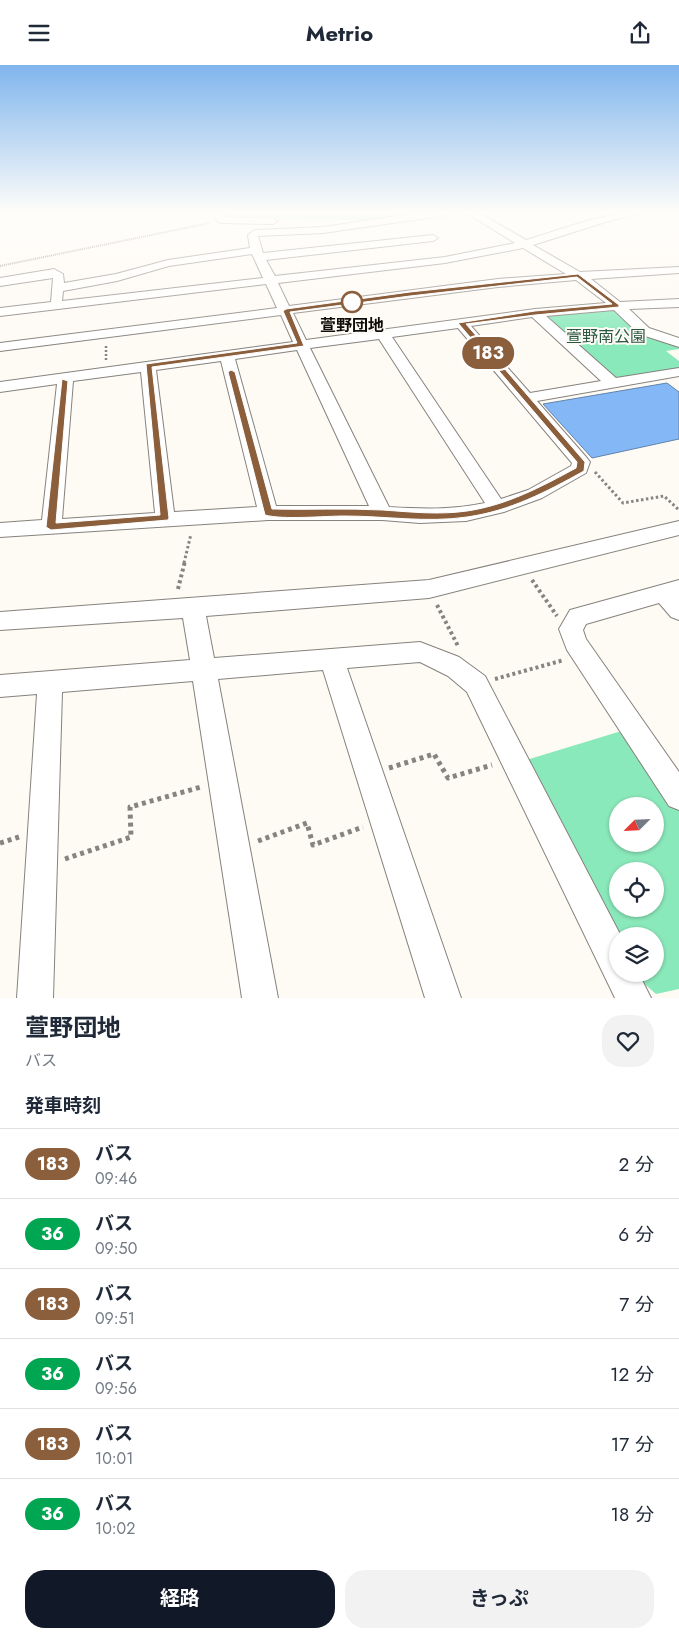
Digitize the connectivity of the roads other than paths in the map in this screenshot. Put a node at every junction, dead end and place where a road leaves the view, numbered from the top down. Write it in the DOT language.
graph roads {
  1 [pos="243,256"];
  2 [pos="259,256"];
  3 [pos="469,256"];
  4 [pos="544,256"];
  5 [pos="679,270"];
  6 [pos="578,276"];
  7 [pos="272,280"];
  8 [pos="0,282"];
  9 [pos="58,288"];
  10 [pos="678,304"];
  11 [pos="56,306"];
  12 [pos="617,306"];
  13 [pos="286,311"];
  14 [pos="0,312"];
  15 [pos="535,313"];
  16 [pos="461,323"];
  17 [pos="383,334"];
  18 [pos="679,343"];
  19 [pos="301,345"];
  20 [pos="0,347"];
  21 [pos="227,355"];
  22 [pos="148,365"];
  23 [pos="679,372"];
  24 [pos="65,381"];
  25 [pos="612,383"];
  26 [pos="0,387"];
  27 [pos="527,398"];
  28 [pos="497,507"];
  29 [pos="268,513"];
  30 [pos="382,513"];
  31 [pos="165,518"];
  32 [pos="51,527"];
  33 [pos="679,528"];
  34 [pos="0,530"];
  35 [pos="674,598"];
  36 [pos="183,609"];
  37 [pos="0,621"];
  38 [pos="332,660"];
  39 [pos="203,670"];
  40 [pos="50,681"];
  41 [pos="0,686"];
  42 [pos="679,796"];
  43 [pos="609,948"];
  44 [pos="625,982"];
  45 [pos="35,998"];
  46 [pos="260,998"];
  47 [pos="443,998"];
  48 [pos="633,998"];
  1 -- 9 [label="street"];
  2 -- 7 [label="street"];
  3 -- 7 [label="street"];
  4 -- 6 [label="street"];
  5 -- 6 [label="street"];
  6 -- 12 [label="street"];
  6 -- 13 [label="street"];
  7 -- 11 [label="street"];
  7 -- 13 [label="street"];
  8 -- 9 [label="street"];
  9 -- 11 [label="street"];
  10 -- 12 [label="street"];
  11 -- 14 [label="street"];
  12 -- 15 [label="street"];
  12 -- 18 [label="street"];
  13 -- 19 [label="street"];
  13 -- 20 [label="street"];
  15 -- 16 [label="street"];
  15 -- 25 [label="street"];
  16 -- 17 [label="street"];
  16 -- 27 [label="street"];
  17 -- 19 [label="street"];
  17 -- 28 [label="street"];
  19 -- 21 [label="street"];
  19 -- 30 [label="street"];
  21 -- 22 [label="street"];
  21 -- 29 [label="street"];
  22 -- 26 [label="street"];
  22 -- 31 [label="street"];
  23 -- 25 [label="street"];
  24 -- 32 [label="street"];
  25 -- 27 [label="street"];
  27 -- 28 [label="street"];
  28 -- 30 [label="street"];
  29 -- 30 [label="street"];
  29 -- 31 [label="street"];
  31 -- 32 [label="street"];
  32 -- 34 [label="street"];
  33 -- 36 [label="street"];
  35 -- 42 [label="street"];
  36 -- 37 [label="street"];
  36 -- 39 [label="street"];
  38 -- 39 [label="street"];
  38 -- 43 [label="street"];
  38 -- 47 [label="street"];
  39 -- 40 [label="street"];
  39 -- 46 [label="street"];
  40 -- 41 [label="street"];
  40 -- 45 [label="street"];
  44 -- 48 [label="street"];
}
